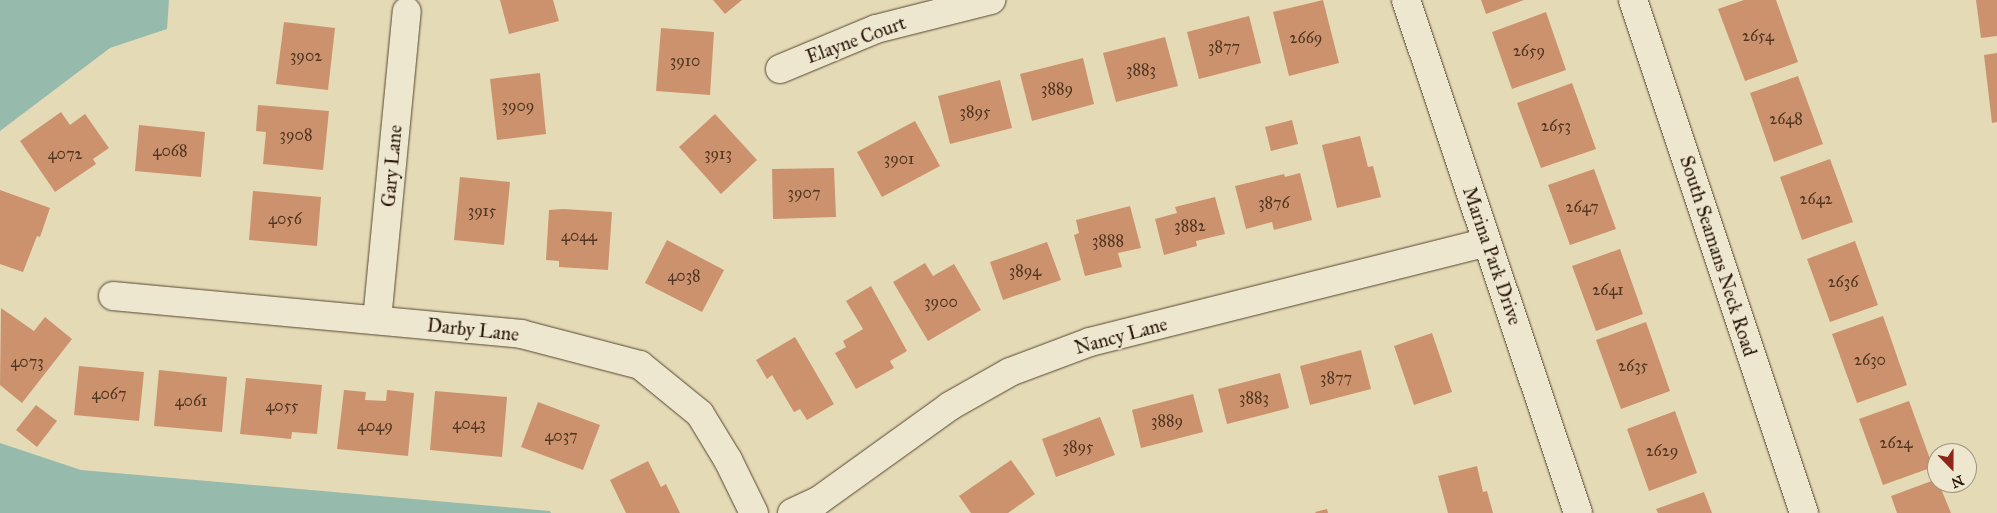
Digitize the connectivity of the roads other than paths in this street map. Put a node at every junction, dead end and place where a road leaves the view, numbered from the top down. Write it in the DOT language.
graph roads {
  1 [pos="991,0"];
  2 [pos="1406,0"];
  3 [pos="1633,0"];
  4 [pos="407,11"];
  5 [pos="780,69"];
  6 [pos="1487,242"];
  7 [pos="113,296"];
  8 [pos="377,320"];
  9 [pos="754,513"];
  10 [pos="792,513"];
  11 [pos="1578,513"];
  12 [pos="1804,513"];
  1 -- 5 [label="street, Elayne Court"];
  2 -- 6 [label="street, Marina Park Drive"];
  3 -- 12 [label="street, South Seamans Neck Road"];
  4 -- 8 [label="street, Gary Lane"];
  6 -- 10 [label="street, Nancy Lane"];
  6 -- 11 [label="street, Marina Park Drive"];
  7 -- 8 [label="street, Darby Lane"];
  8 -- 9 [label="street, Darby Lane"];
}
